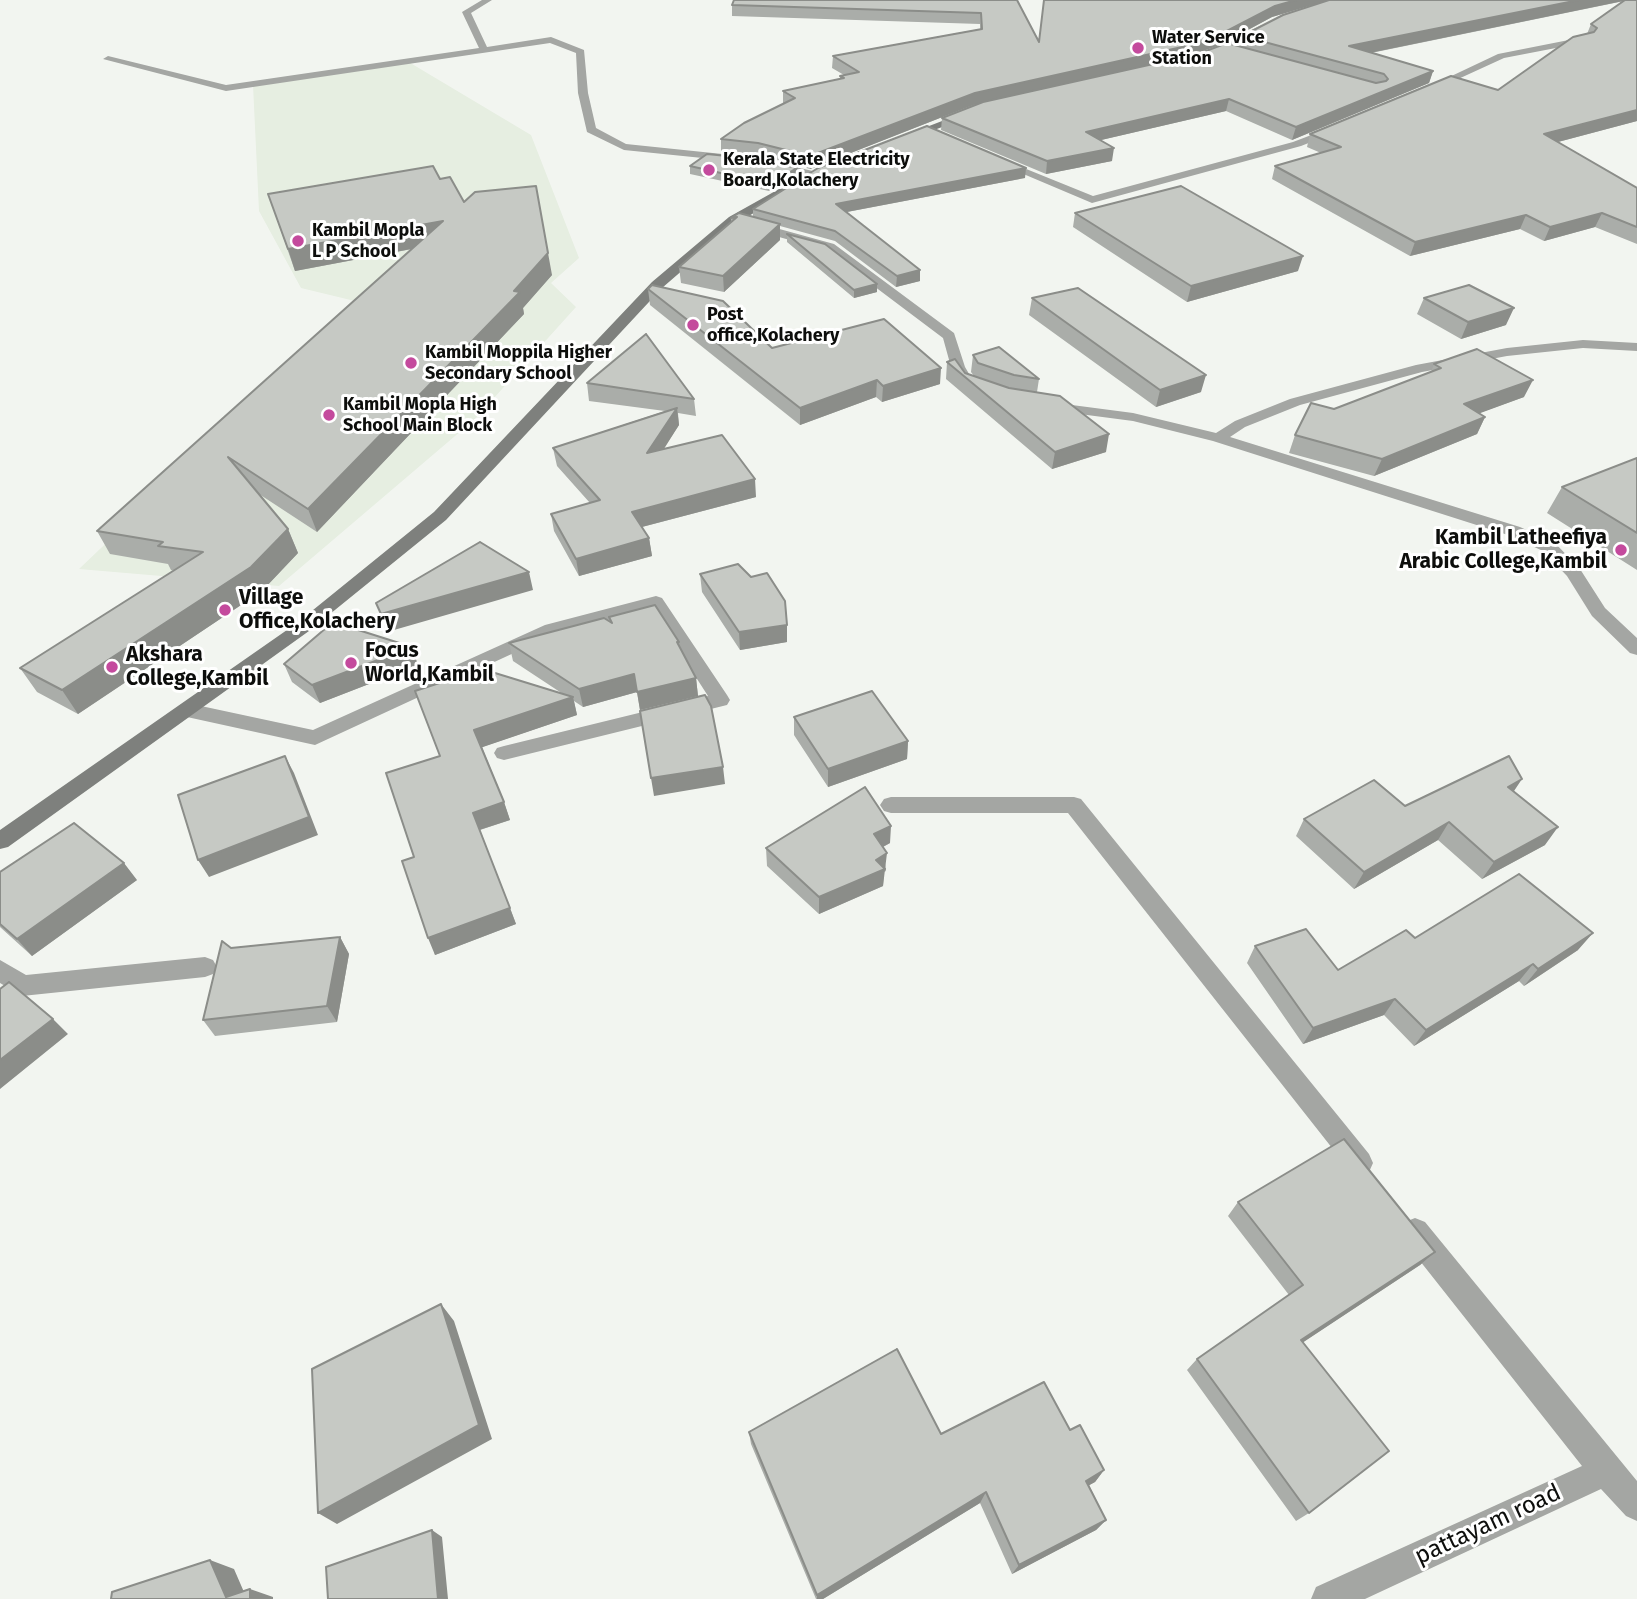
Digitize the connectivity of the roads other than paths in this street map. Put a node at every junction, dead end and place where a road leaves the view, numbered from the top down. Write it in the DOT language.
graph roads {
  1 [pos="488,0"];
  2 [pos="1276,22"];
  3 [pos="1584,40"];
  4 [pos="484,49"];
  5 [pos="108,59"];
  6 [pos="1192,61"];
  7 [pos="1413,97"];
  8 [pos="978,110"];
  9 [pos="1349,123"];
  10 [pos="889,143"];
  11 [pos="989,157"];
  12 [pos="818,172"];
  13 [pos="733,220"];
  14 [pos="1637,347"];
  15 [pos="982,390"];
  16 [pos="1030,403"];
  17 [pos="1218,438"];
  18 [pos="1637,649"];
  19 [pos="187,710"];
  20 [pos="504,753"];
  21 [pos="891,804"];
  22 [pos="0,841"];
  23 [pos="205,967"];
  24 [pos="0,970"];
  25 [pos="1380,1187"];
  26 [pos="1397,1209"];
  27 [pos="1606,1471"];
  28 [pos="1637,1505"];
  29 [pos="1328,1599"];
  1 -- 4 [label="street"];
  2 -- 6 [label="main road"];
  3 -- 7 [label="street"];
  4 -- 5 [label="street"];
  4 -- 12 [label="street"];
  8 -- 10 [label="main road"];
  9 -- 11 [label="street"];
  12 -- 13 [label="main road"];
  13 -- 15 [label="street"];
  13 -- 19 [label="main road"];
  14 -- 17 [label="street"];
  16 -- 17 [label="street"];
  17 -- 18 [label="street"];
  19 -- 20 [label="street"];
  19 -- 22 [label="main road"];
  21 -- 25 [label="street"];
  23 -- 24 [label="street"];
  26 -- 27 [label="street"];
  27 -- 28 [label="street"];
  27 -- 29 [label="street, pattayam road"];
}
